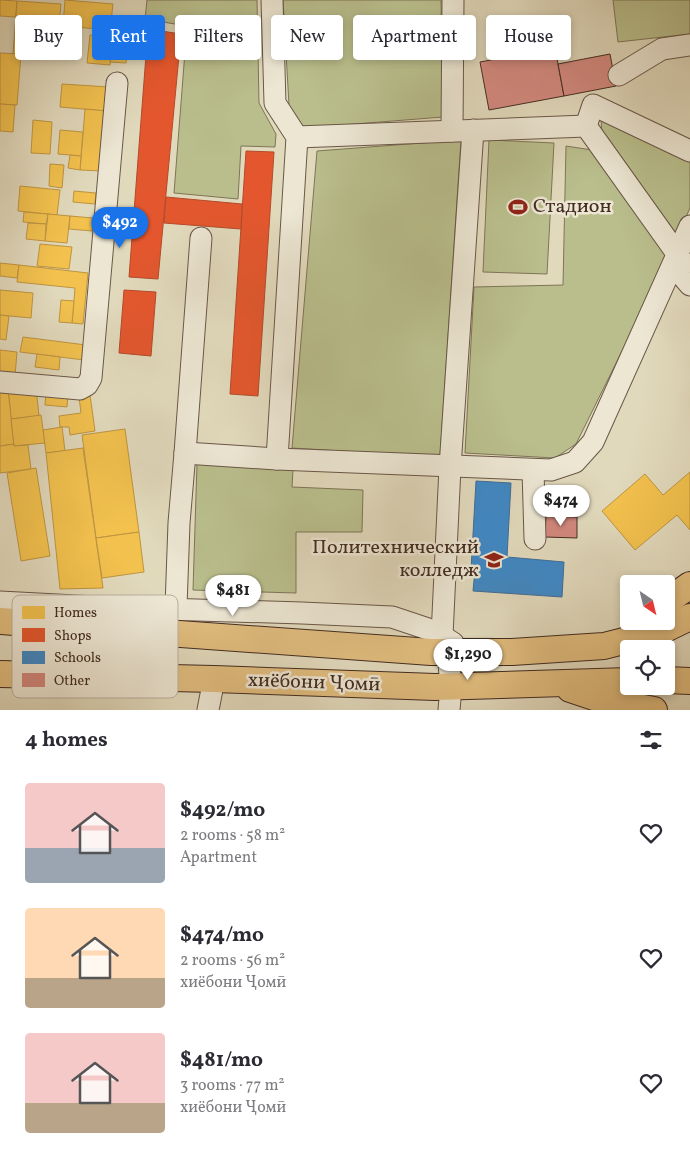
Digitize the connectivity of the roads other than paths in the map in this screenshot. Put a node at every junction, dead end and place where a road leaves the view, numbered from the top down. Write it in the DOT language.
graph roads {
  1 [pos="272,0"];
  2 [pos="453,0"];
  3 [pos="690,46"];
  4 [pos="619,75"];
  5 [pos="117,83"];
  6 [pos="586,126"];
  7 [pos="473,130"];
  8 [pos="452,131"];
  9 [pos="297,137"];
  10 [pos="690,151"];
  11 [pos="690,226"];
  12 [pos="201,238"];
  13 [pos="680,261"];
  14 [pos="690,285"];
  15 [pos="0,382"];
  16 [pos="185,454"];
  17 [pos="277,459"];
  18 [pos="450,467"];
  19 [pos="533,470"];
  20 [pos="535,539"];
  21 [pos="690,585"];
  22 [pos="176,595"];
  23 [pos="675,596"];
  24 [pos="178,610"];
  25 [pos="690,617"];
  26 [pos="626,630"];
  27 [pos="178,634"];
  28 [pos="452,646"];
  29 [pos="604,646"];
  30 [pos="178,678"];
  31 [pos="214,679"];
  32 [pos="675,680"];
  33 [pos="620,681"];
  34 [pos="690,681"];
  35 [pos="555,684"];
  36 [pos="450,699"];
  37 [pos="208,710"];
  38 [pos="654,710"];
  1 -- 9 [label="street"];
  2 -- 8 [label="street"];
  3 -- 4 [label="street"];
  5 -- 15 [label="street"];
  6 -- 7 [label="street"];
  6 -- 10 [label="street"];
  6 -- 13 [label="street"];
  7 -- 8 [label="street"];
  7 -- 18 [label="street"];
  8 -- 9 [label="street"];
  9 -- 17 [label="street"];
  11 -- 13 [label="street"];
  12 -- 16 [label="street"];
  13 -- 14 [label="street"];
  13 -- 19 [label="street"];
  16 -- 17 [label="street"];
  16 -- 22 [label="street"];
  17 -- 18 [label="street"];
  18 -- 19 [label="street"];
  18 -- 28 [label="street"];
  19 -- 20 [label="street"];
  21 -- 23 [label="main road"];
  24 -- 28 [label="street"];
  25 -- 29 [label="main road, хиёбони Ҷомӣ"];
  26 -- 29 [label="main road"];
  27 -- 28 [label="main road, хиёбони Ҷомӣ"];
  28 -- 29 [label="main road, хиёбони Ҷомӣ"];
  28 -- 36 [label="street"];
  30 -- 31 [label="main road, хиёбони Ҷомӣ"];
  31 -- 36 [label="main road, хиёбони Ҷомӣ"];
  31 -- 37 [label="street"];
  32 -- 34 [label="main road"];
  33 -- 35 [label="main road, хиёбони Ҷомӣ"];
  35 -- 36 [label="main road, хиёбони Ҷомӣ"];
  35 -- 38 [label="main road"];
}
